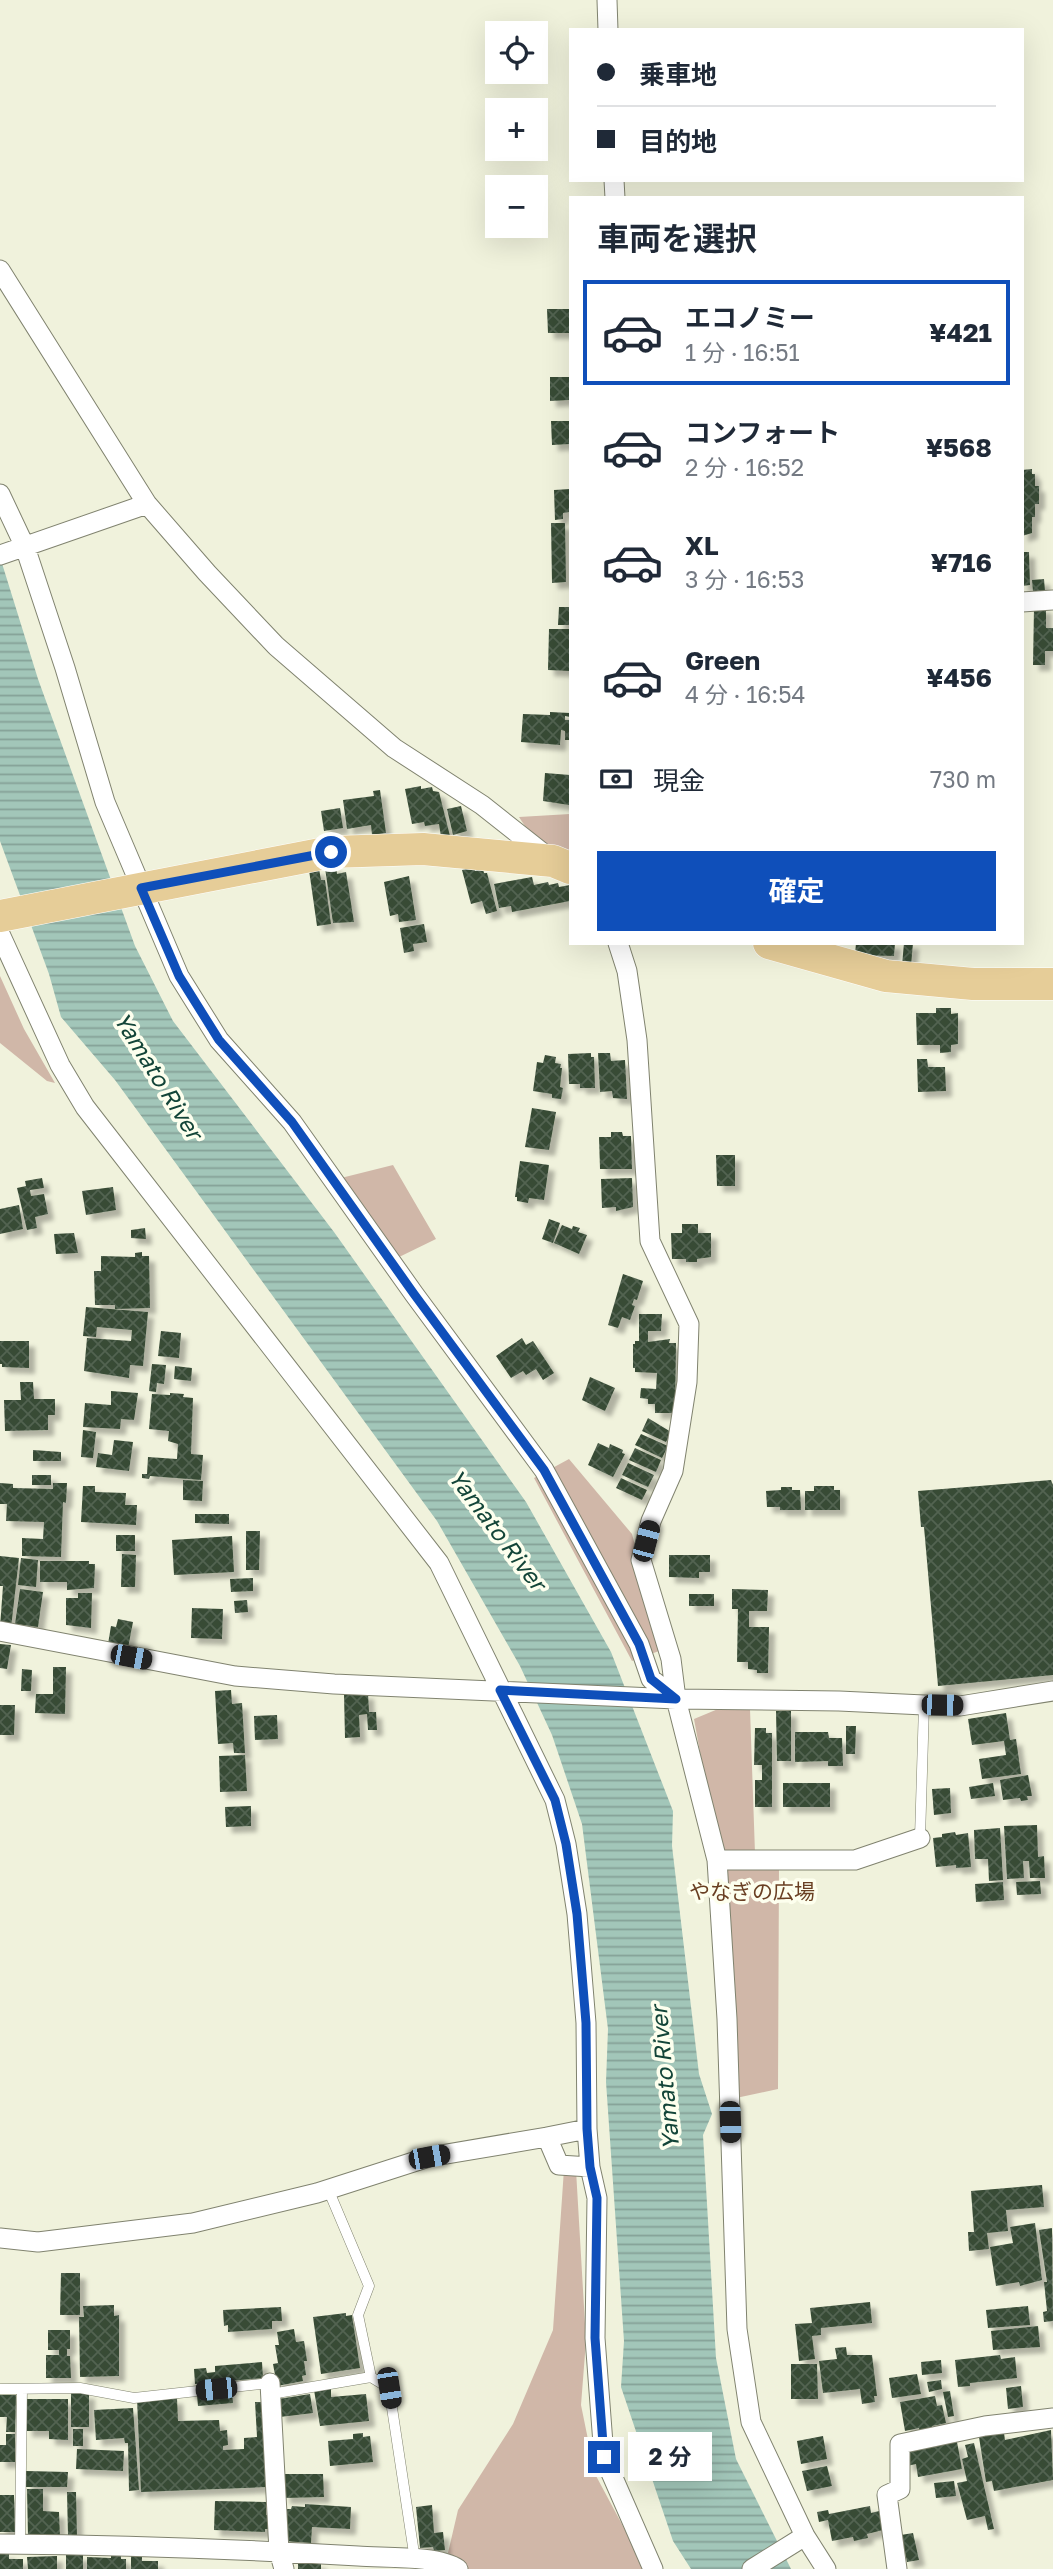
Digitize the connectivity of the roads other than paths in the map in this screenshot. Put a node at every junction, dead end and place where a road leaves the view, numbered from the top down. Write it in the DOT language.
graph roads {
  1 [pos="607,0"];
  2 [pos="608,28"];
  3 [pos="0,270"];
  4 [pos="0,494"];
  5 [pos="147,504"];
  6 [pos="14,551"];
  7 [pos="1053,600"];
  8 [pos="1024,602"];
  9 [pos="562,864"];
  10 [pos="136,889"];
  11 [pos="1,922"];
  12 [pos="619,945"];
  13 [pos="776,945"];
  14 [pos="1053,984"];
  15 [pos="0,1631"];
  16 [pos="506,1690"];
  17 [pos="1053,1691"];
  18 [pos="666,1698"];
  19 [pos="924,1705"];
  20 [pos="920,1838"];
  21 [pos="716,1860"];
  22 [pos="587,2129"];
  23 [pos="547,2137"];
  24 [pos="590,2167"];
  25 [pos="328,2189"];
  26 [pos="0,2238"];
  27 [pos="371,2377"];
  28 [pos="270,2388"];
  29 [pos="0,2389"];
  30 [pos="22,2389"];
  31 [pos="1053,2418"];
  32 [pos="805,2536"];
  33 [pos="0,2544"];
  34 [pos="20,2544"];
  35 [pos="281,2560"];
  36 [pos="415,2560"];
  37 [pos="458,2569"];
  38 [pos="653,2569"];
  39 [pos="752,2569"];
  40 [pos="826,2569"];
  41 [pos="897,2569"];
  1 -- 2 [label="street"];
  3 -- 5 [label="street"];
  4 -- 6 [label="street"];
  5 -- 6 [label="street"];
  5 -- 9 [label="street"];
  6 -- 10 [label="street"];
  7 -- 8 [label="street"];
  9 -- 10 [label="main road"];
  10 -- 11 [label="main road"];
  10 -- 18 [label="street"];
  11 -- 16 [label="street"];
  12 -- 18 [label="street"];
  13 -- 14 [label="main road"];
  15 -- 16 [label="street"];
  16 -- 18 [label="street"];
  16 -- 22 [label="street"];
  17 -- 19 [label="street"];
  18 -- 19 [label="street"];
  18 -- 21 [label="street"];
  19 -- 20 [label="lane"];
  20 -- 21 [label="street"];
  21 -- 32 [label="street"];
  22 -- 23 [label="street"];
  22 -- 24 [label="street"];
  23 -- 24 [label="street"];
  23 -- 25 [label="street"];
  24 -- 38 [label="street"];
  25 -- 26 [label="street"];
  25 -- 27 [label="lane"];
  27 -- 28 [label="lane"];
  27 -- 36 [label="lane"];
  28 -- 30 [label="lane"];
  28 -- 35 [label="street"];
  29 -- 30 [label="lane"];
  30 -- 34 [label="lane"];
  31 -- 41 [label="street"];
  32 -- 39 [label="street"];
  32 -- 40 [label="street"];
  33 -- 34 [label="street"];
  34 -- 35 [label="street"];
  35 -- 36 [label="street"];
  36 -- 37 [label="street"];
}
